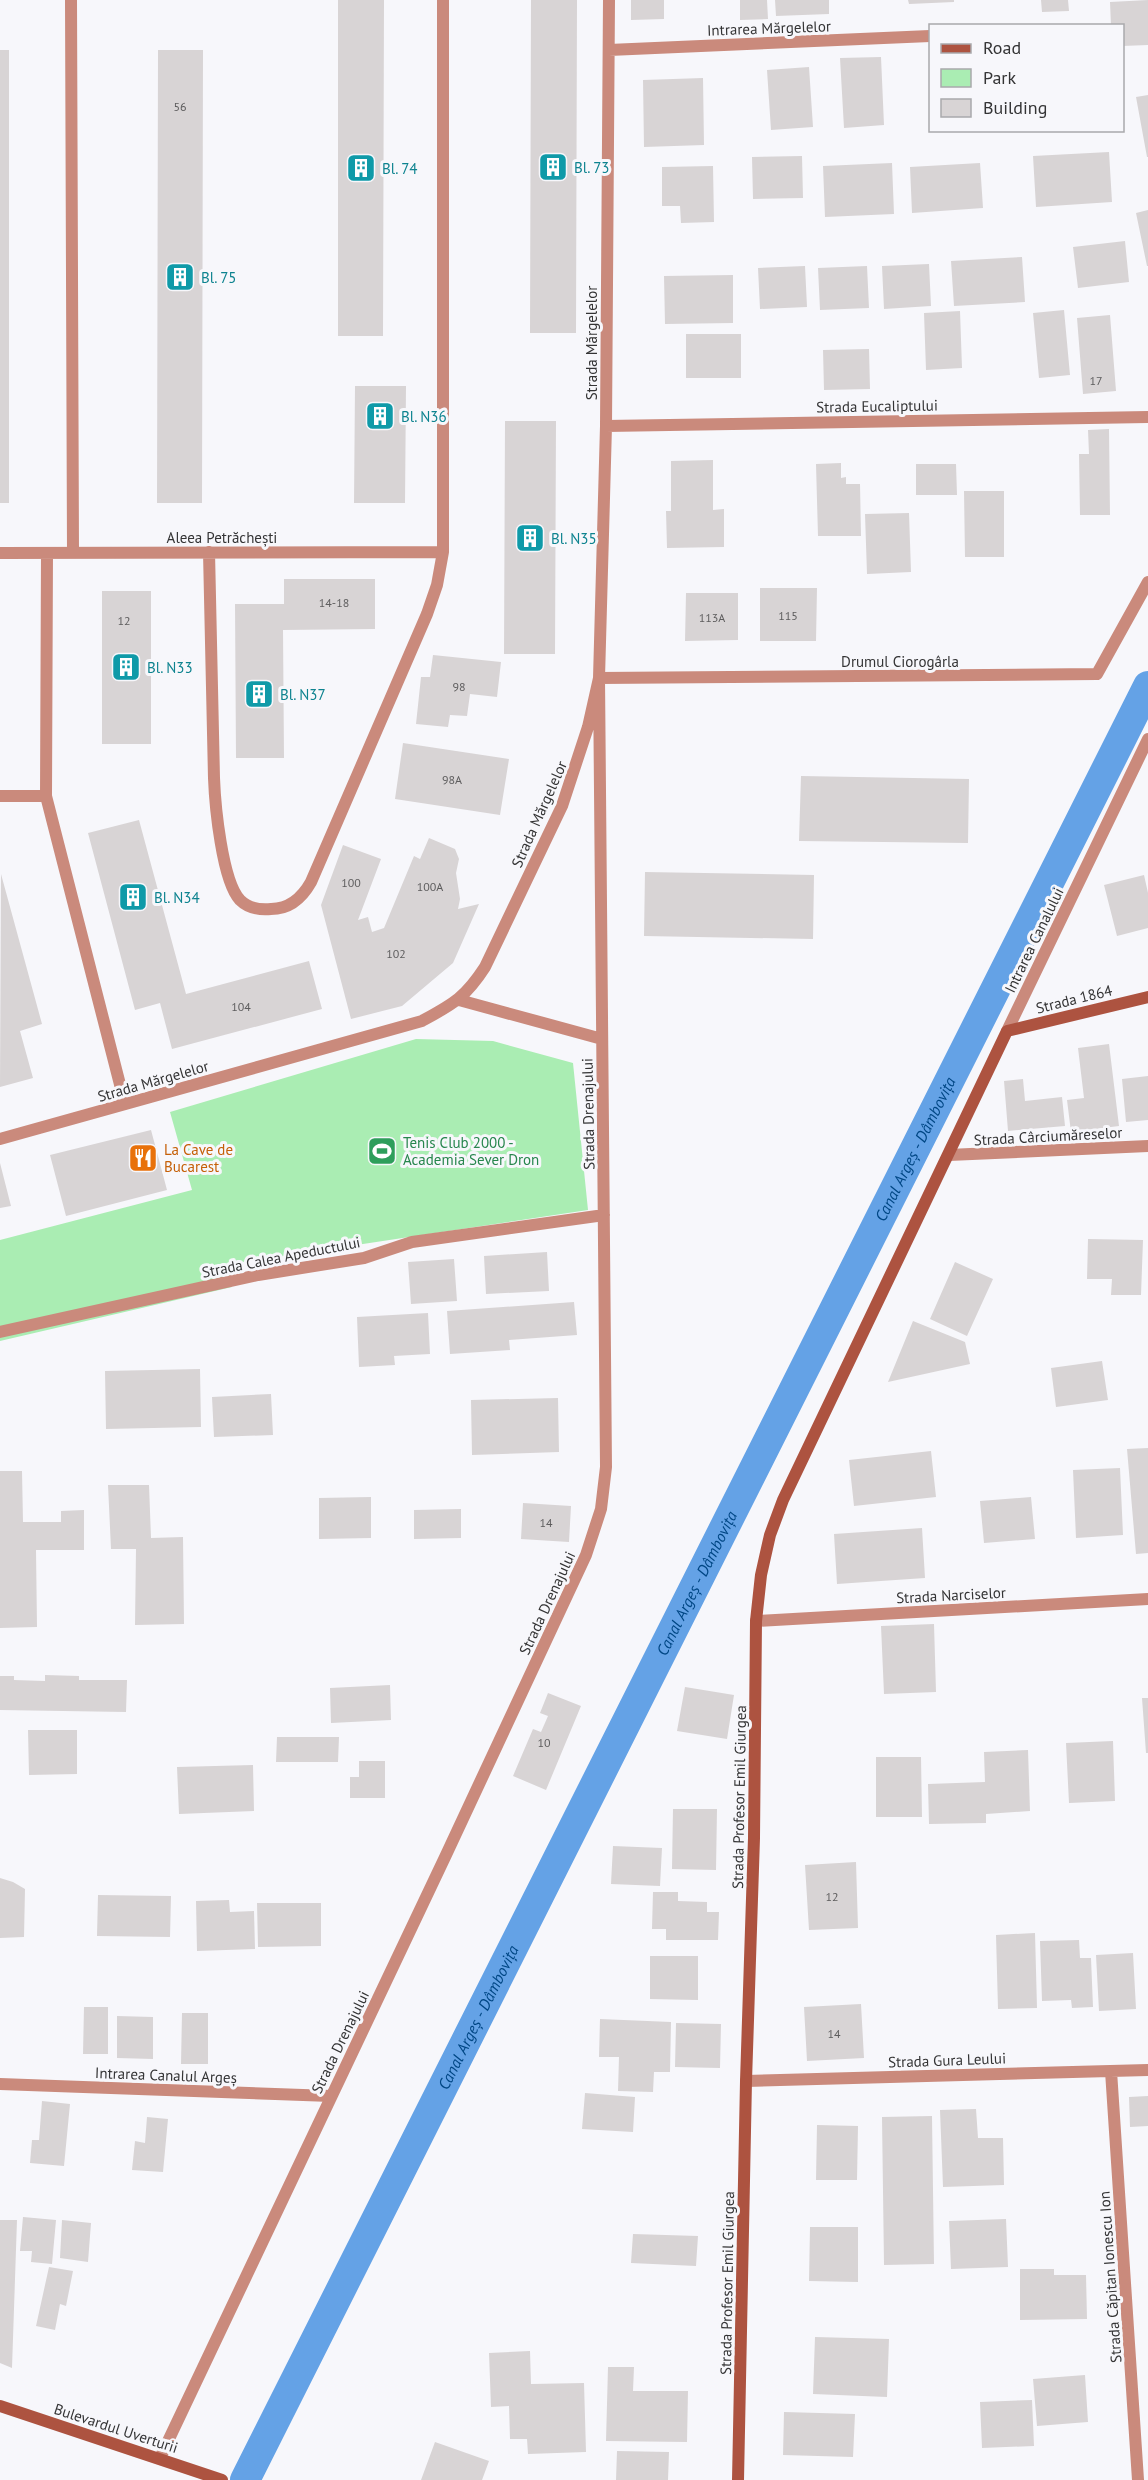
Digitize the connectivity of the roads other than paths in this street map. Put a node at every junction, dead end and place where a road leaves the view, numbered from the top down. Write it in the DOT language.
graph roads {
  1 [pos="71,0"];
  2 [pos="443,0"];
  3 [pos="609,0"];
  4 [pos="929,36"];
  5 [pos="609,50"];
  6 [pos="1148,417"];
  7 [pos="606,426"];
  8 [pos="209,552"];
  9 [pos="443,552"];
  10 [pos="0,553"];
  11 [pos="47,553"];
  12 [pos="73,553"];
  13 [pos="1148,582"];
  14 [pos="599,678"];
  15 [pos="1148,739"];
  16 [pos="0,796"];
  17 [pos="46,796"];
  18 [pos="1148,997"];
  19 [pos="459,1000"];
  20 [pos="1007,1031"];
  21 [pos="602,1039"];
  22 [pos="124,1104"];
  23 [pos="0,1139"];
  24 [pos="1148,1146"];
  25 [pos="949,1155"];
  26 [pos="604,1215"];
  27 [pos="0,1332"];
  28 [pos="1148,1599"];
  29 [pos="756,1621"];
  30 [pos="1148,2070"];
  31 [pos="1111,2071"];
  32 [pos="746,2081"];
  33 [pos="0,2084"];
  34 [pos="331,2096"];
  35 [pos="0,2406"];
  36 [pos="160,2458"];
  37 [pos="196,2476"];
  38 [pos="222,2480"];
  39 [pos="738,2480"];
  40 [pos="1138,2480"];
  1 -- 12 [label="street"];
  2 -- 9 [label="street"];
  3 -- 5 [label="street, Strada Mărgelelor"];
  4 -- 5 [label="street, Intrarea Mărgelelor"];
  5 -- 7 [label="street, Strada Mărgelelor"];
  6 -- 7 [label="street, Strada Eucaliptului"];
  7 -- 14 [label="street, Strada Mărgelelor"];
  8 -- 9 [label="street, Aleea Petrăchești"];
  8 -- 9 [label="street"];
  8 -- 12 [label="street, Aleea Petrăchești"];
  10 -- 11 [label="street, Aleea Petrăchești"];
  11 -- 12 [label="street, Aleea Petrăchești"];
  11 -- 17 [label="street"];
  13 -- 14 [label="street, Drumul Ciorogârla"];
  14 -- 19 [label="street, Strada Mărgelelor"];
  14 -- 21 [label="street, Strada Drenajului"];
  15 -- 20 [label="street, Intrarea Canalului"];
  16 -- 17 [label="street"];
  17 -- 22 [label="street"];
  18 -- 20 [label="street, Strada 1864"];
  19 -- 21 [label="street"];
  19 -- 22 [label="street, Strada Mărgelelor"];
  20 -- 25 [label="street, Intrarea Canalului"];
  21 -- 26 [label="street, Strada Drenajului"];
  22 -- 23 [label="street, Strada Mărgelelor"];
  24 -- 25 [label="street, Strada Cârciumăreselor"];
  25 -- 29 [label="street, Strada Profesor Emil Giurgea"];
  26 -- 27 [label="street, Strada Calea Apeductului"];
  26 -- 34 [label="street, Strada Drenajului"];
  28 -- 29 [label="street, Strada Narciselor"];
  29 -- 32 [label="street, Strada Profesor Emil Giurgea"];
  30 -- 31 [label="street, Strada Gura Leului"];
  31 -- 32 [label="street, Strada Gura Leului"];
  31 -- 40 [label="street, Strada Căpitan Ionescu Ion"];
  32 -- 39 [label="street, Strada Profesor Emil Giurgea"];
  33 -- 34 [label="street, Intrarea Canalul Argeș"];
  34 -- 36 [label="street, Strada Drenajului"];
  35 -- 36 [label="street, Bulevardul Uverturii"];
  36 -- 37 [label="street, Bulevardul Uverturii"];
  37 -- 38 [label="street, Bulevardul Uverturii"];
}
